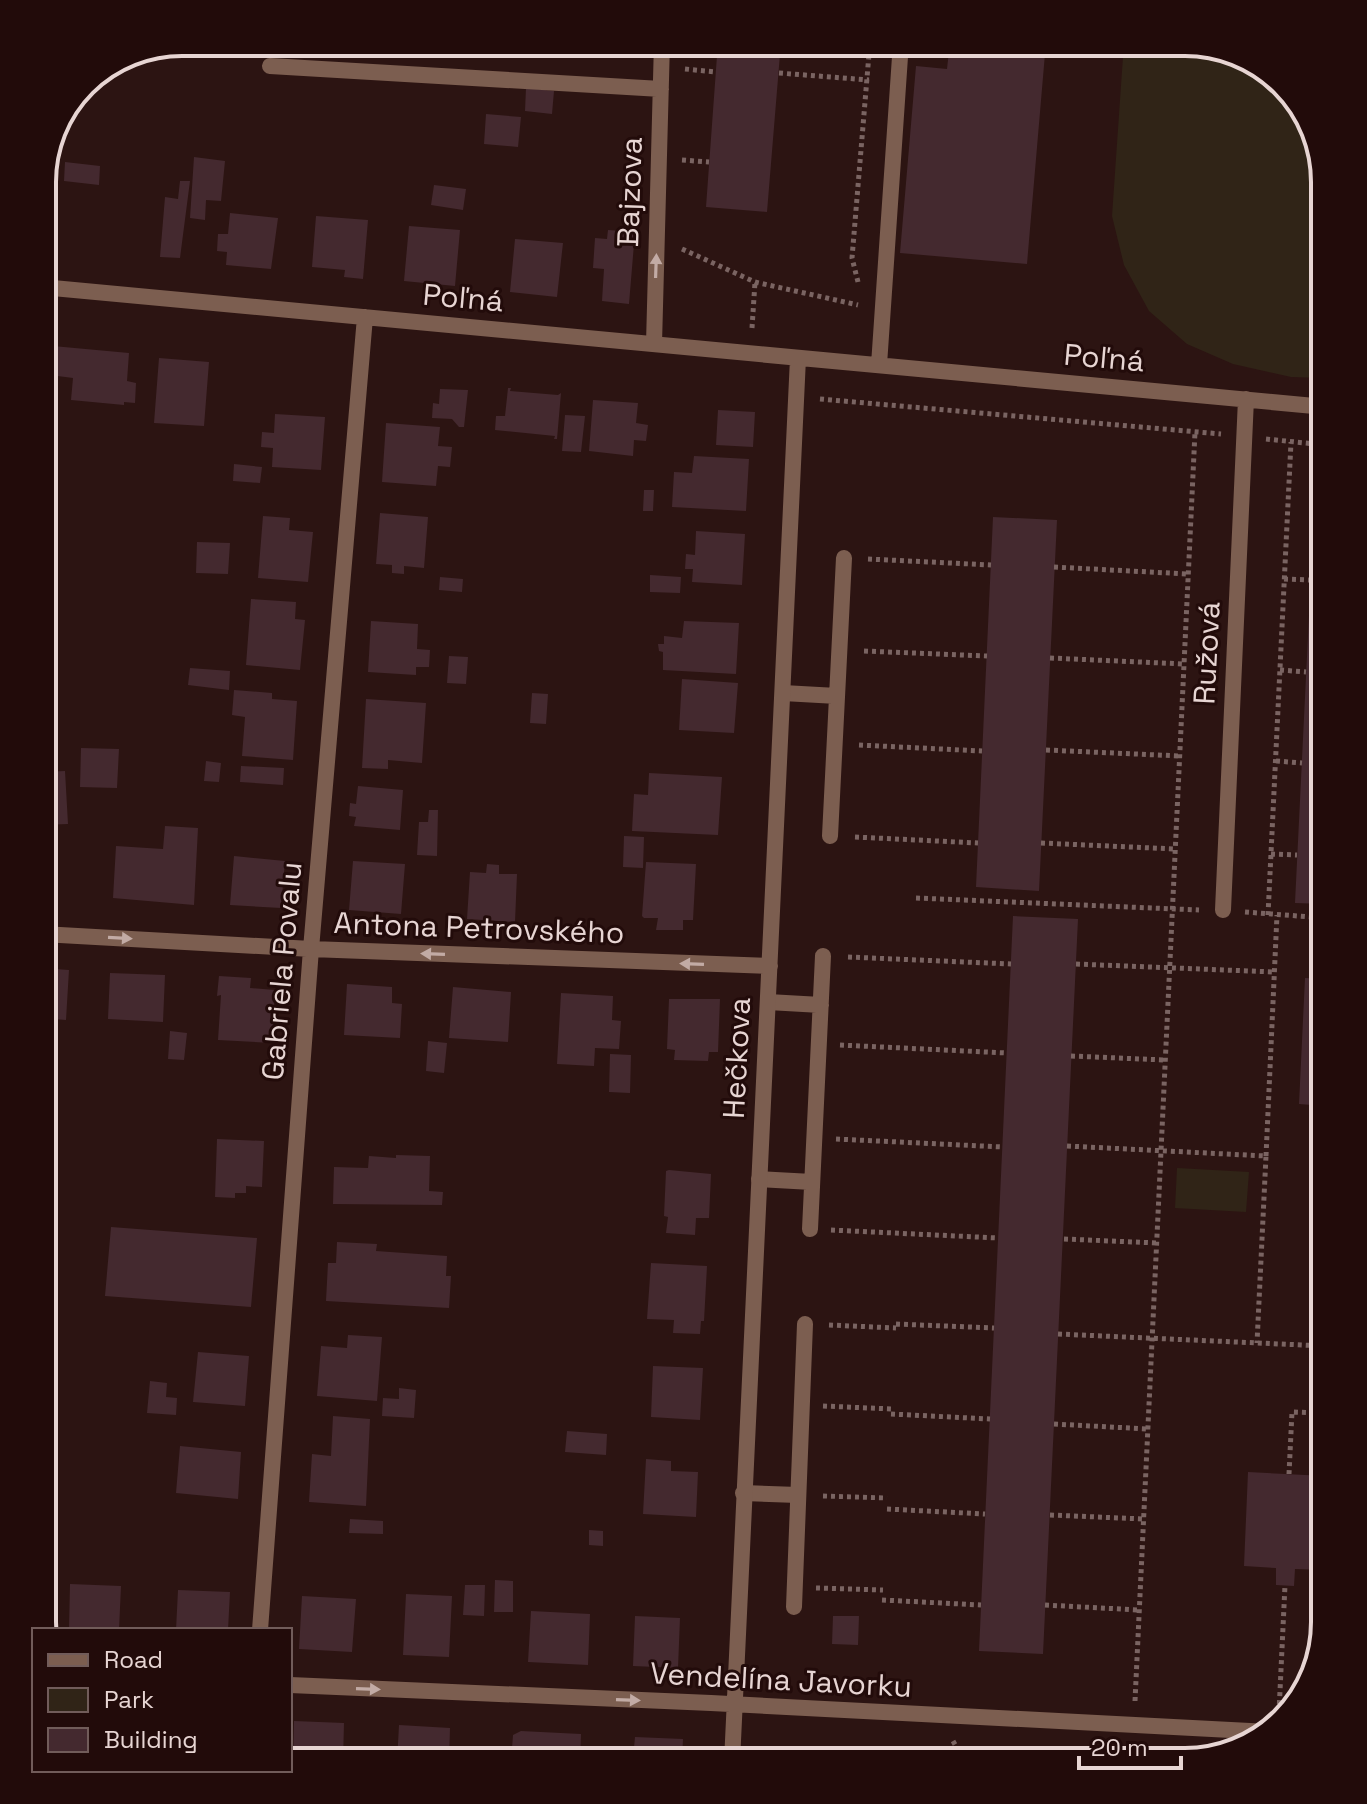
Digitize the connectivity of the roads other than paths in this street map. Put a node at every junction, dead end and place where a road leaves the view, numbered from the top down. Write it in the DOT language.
graph roads {
  1 [pos="662,56"];
  2 [pos="900,56"];
  3 [pos="270,66"];
  4 [pos="661,89"];
  5 [pos="56,288"];
  6 [pos="365,317"];
  7 [pos="654,344"];
  8 [pos="798,358"];
  9 [pos="879,365"];
  10 [pos="1246,399"];
  11 [pos="1311,406"];
  12 [pos="844,558"];
  13 [pos="783,693"];
  14 [pos="837,696"];
  15 [pos="830,836"];
  16 [pos="1223,910"];
  17 [pos="56,935"];
  18 [pos="311,949"];
  19 [pos="823,956"];
  20 [pos="770,966"];
  21 [pos="768,1002"];
  22 [pos="821,1005"];
  23 [pos="759,1179"];
  24 [pos="812,1182"];
  25 [pos="810,1229"];
  26 [pos="805,1324"];
  27 [pos="743,1493"];
  28 [pos="798,1495"];
  29 [pos="794,1607"];
  30 [pos="260,1628"];
  31 [pos="292,1685"];
  32 [pos="735,1705"];
  33 [pos="1248,1731"];
  34 [pos="733,1748"];
  1 -- 4 [label="street, Bajzova"];
  2 -- 9 [label="street"];
  3 -- 4 [label="street"];
  7 -- 4 [label="street, Bajzova, one-way"];
  5 -- 6 [label="street, Poľná"];
  6 -- 7 [label="street, Poľná"];
  6 -- 18 [label="street, Gabriela Povalu"];
  7 -- 8 [label="street, Poľná"];
  8 -- 9 [label="street, Poľná"];
  8 -- 13 [label="street, Hečkova"];
  9 -- 10 [label="street, Poľná"];
  10 -- 11 [label="street, Poľná"];
  10 -- 16 [label="street, Ružová"];
  12 -- 14 [label="street"];
  13 -- 14 [label="street"];
  13 -- 20 [label="street, Hečkova"];
  14 -- 15 [label="street"];
  17 -- 18 [label="street, Antona Petrovského, one-way"];
  20 -- 18 [label="street, Antona Petrovského, one-way"];
  18 -- 30 [label="street, Gabriela Povalu"];
  19 -- 22 [label="street"];
  20 -- 21 [label="street, Hečkova"];
  21 -- 22 [label="street"];
  21 -- 23 [label="street, Hečkova"];
  22 -- 24 [label="street"];
  23 -- 24 [label="street"];
  23 -- 27 [label="street, Hečkova"];
  24 -- 25 [label="street"];
  26 -- 28 [label="street"];
  27 -- 28 [label="street"];
  27 -- 32 [label="street, Hečkova"];
  28 -- 29 [label="street"];
  31 -- 32 [label="street, Vendelína Javorku, one-way"];
  32 -- 33 [label="street, Vendelína Javorku"];
  32 -- 34 [label="street, Hečkova"];
}
